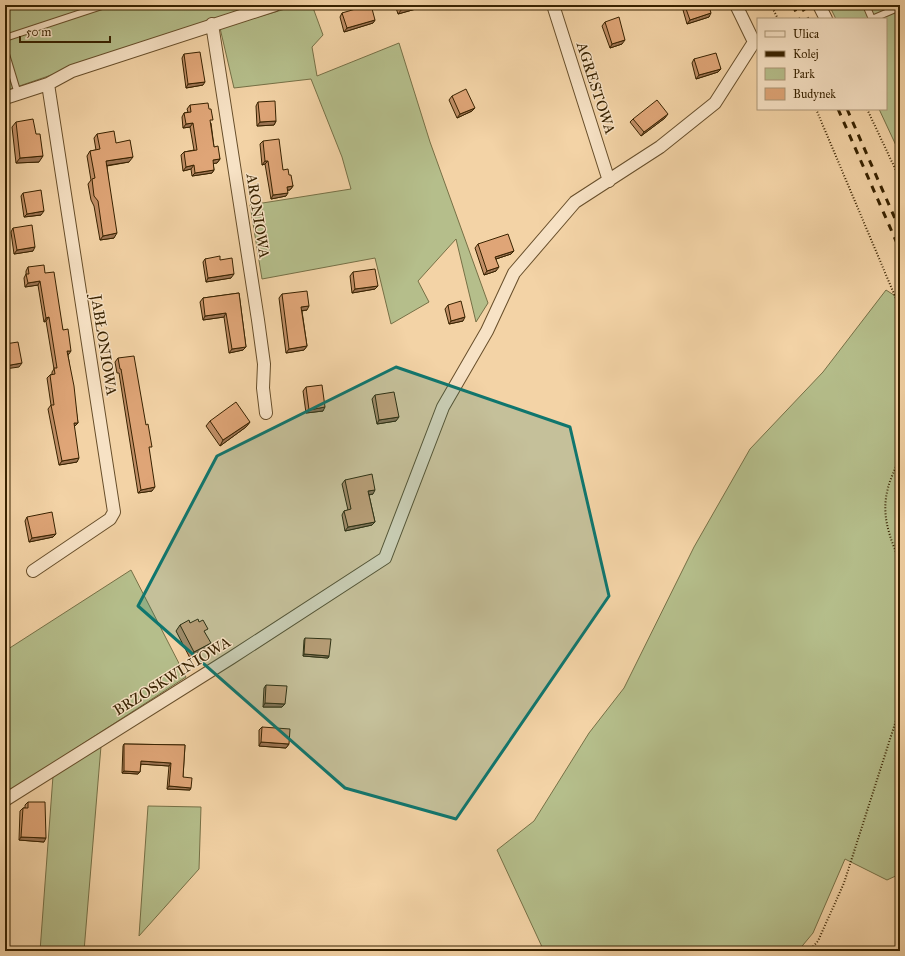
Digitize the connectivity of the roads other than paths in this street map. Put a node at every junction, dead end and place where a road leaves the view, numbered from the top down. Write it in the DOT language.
graph roads {
  1 [pos="105,5"];
  2 [pos="275,5"];
  3 [pos="553,5"];
  4 [pos="736,5"];
  5 [pos="820,5"];
  6 [pos="866,5"];
  7 [pos="900,7"];
  8 [pos="826,18"];
  9 [pos="872,18"];
  10 [pos="874,18"];
  11 [pos="212,24"];
  12 [pos="5,38"];
  13 [pos="5,51"];
  14 [pos="48,84"];
  15 [pos="18,94"];
  16 [pos="5,98"];
  17 [pos="609,180"];
  18 [pos="266,413"];
  19 [pos="33,571"];
  20 [pos="5,800"];
  1 -- 12 [label="lane"];
  2 -- 11 [label="street"];
  3 -- 17 [label="street, AGRESTOWA"];
  4 -- 17 [label="street, BRZOSKWINIOWA"];
  5 -- 8 [label="street"];
  6 -- 9 [label="lane"];
  7 -- 10 [label="lane"];
  11 -- 14 [label="street"];
  11 -- 18 [label="street, ARONIOWA"];
  13 -- 15 [label="lane"];
  14 -- 15 [label="street"];
  14 -- 19 [label="street, JABŁONIOWA"];
  15 -- 16 [label="street"];
  17 -- 20 [label="street, BRZOSKWINIOWA"];
}
